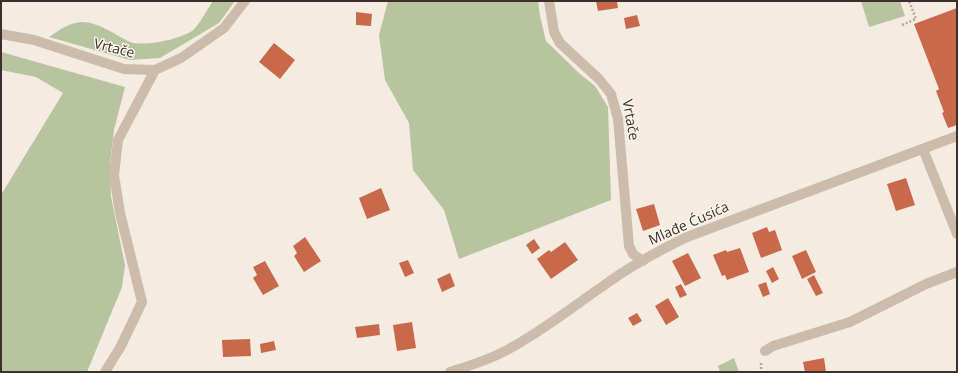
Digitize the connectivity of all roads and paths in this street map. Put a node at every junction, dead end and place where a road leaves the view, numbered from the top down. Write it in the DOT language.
graph roads {
  1 [pos="245,1"];
  2 [pos="549,1"];
  3 [pos="909,1"];
  4 [pos="902,25"];
  5 [pos="1,34"];
  6 [pos="155,70"];
  7 [pos="957,136"];
  8 [pos="922,149"];
  9 [pos="957,234"];
  10 [pos="643,260"];
  11 [pos="957,272"];
  12 [pos="765,352"];
  13 [pos="105,372"];
  14 [pos="450,372"];
  1 -- 6 [label="street, Vrtače"];
  2 -- 10 [label="street, Vrtače"];
  3 -- 4 [label="path"];
  5 -- 6 [label="street, Vrtače"];
  6 -- 13 [label="street"];
  7 -- 8 [label="street, Mlađe Ćusića"];
  8 -- 9 [label="street"];
  8 -- 10 [label="street, Mlađe Ćusića"];
  10 -- 14 [label="street, Mlađe Ćusića"];
  11 -- 12 [label="street"];
}
